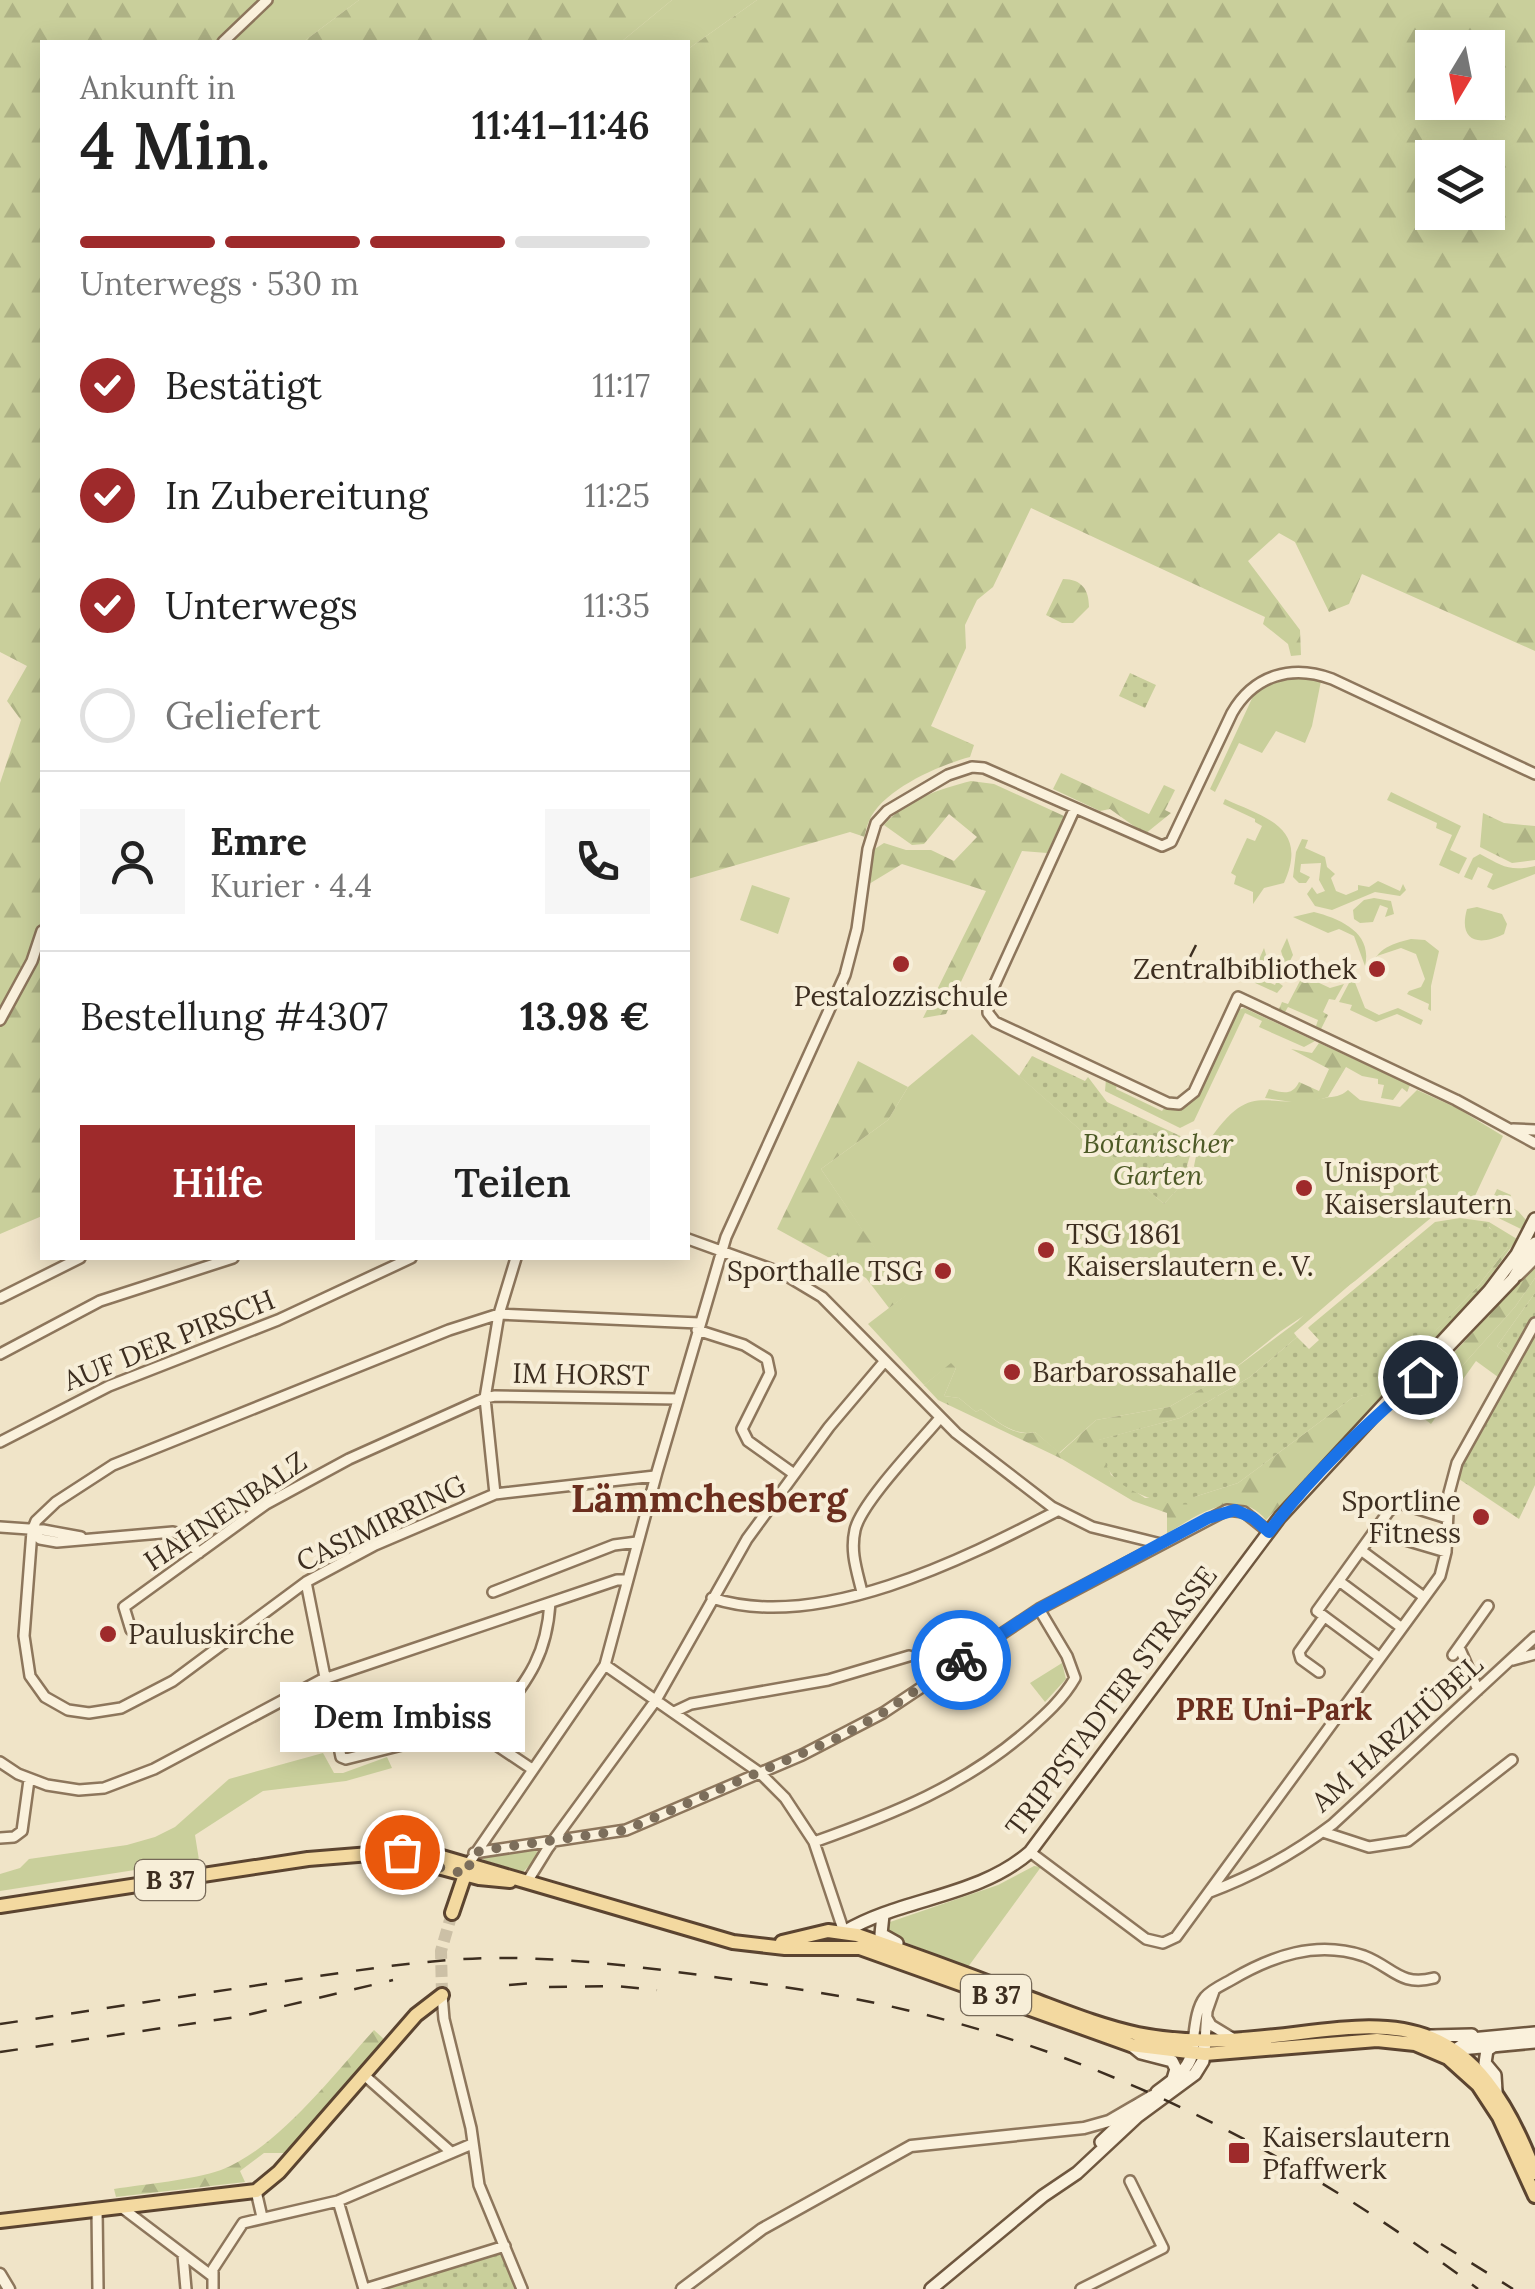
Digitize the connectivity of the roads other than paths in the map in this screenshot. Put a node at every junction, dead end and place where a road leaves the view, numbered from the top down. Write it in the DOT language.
graph roads {
  1 [pos="266,0"];
  2 [pos="226,40"];
  3 [pos="1535,774"];
  4 [pos="1076,808"];
  5 [pos="40,937"];
  6 [pos="0,1020"];
  7 [pos="1510,1129"];
  8 [pos="1532,1131"];
  9 [pos="1535,1143"];
  10 [pos="1535,1219"];
  11 [pos="690,1240"];
  12 [pos="1535,1243"];
  13 [pos="722,1250"];
  14 [pos="1535,1258"];
  15 [pos="76,1260"];
  16 [pos="204,1260"];
  17 [pos="226,1260"];
  18 [pos="407,1260"];
  19 [pos="515,1260"];
  20 [pos="197,1269"];
  21 [pos="1513,1279"];
  22 [pos="0,1298"];
  23 [pos="500,1314"];
  24 [pos="1535,1323"];
  25 [pos="698,1327"];
  26 [pos="0,1354"];
  27 [pos="884,1362"];
  28 [pos="485,1398"];
  29 [pos="678,1399"];
  30 [pos="1390,1402"];
  31 [pos="940,1418"];
  32 [pos="0,1442"];
  33 [pos="794,1474"];
  34 [pos="655,1476"];
  35 [pos="495,1494"];
  36 [pos="1057,1511"];
  37 [pos="1447,1518"];
  38 [pos="0,1527"];
  39 [pos="32,1531"];
  40 [pos="1269,1532"];
  41 [pos="1375,1532"];
  42 [pos="637,1542"];
  43 [pos="1161,1544"];
  44 [pos="1362,1550"];
  45 [pos="1446,1552"];
  46 [pos="199,1553"];
  47 [pos="627,1580"];
  48 [pos="1339,1581"];
  49 [pos="306,1582"];
  50 [pos="493,1592"];
  51 [pos="862,1592"];
  52 [pos="1424,1597"];
  53 [pos="712,1598"];
  54 [pos="550,1603"];
  55 [pos="1488,1606"];
  56 [pos="1039,1609"];
  57 [pos="1324,1617"];
  58 [pos="1402,1628"];
  59 [pos="131,1630"];
  60 [pos="1535,1637"];
  61 [pos="1535,1654"];
  62 [pos="909,1656"];
  63 [pos="1379,1657"];
  64 [pos="1510,1661"];
  65 [pos="605,1665"];
  66 [pos="1319,1672"];
  67 [pos="327,1678"];
  68 [pos="1478,1690"];
  69 [pos="656,1700"];
  70 [pos="674,1712"];
  71 [pos="484,1736"];
  72 [pos="1512,1760"];
  73 [pos="0,1762"];
  74 [pos="532,1769"];
  75 [pos="760,1773"];
  76 [pos="30,1780"];
  77 [pos="1323,1832"];
  78 [pos="488,1833"];
  79 [pos="0,1838"];
  80 [pos="555,1841"];
  81 [pos="814,1842"];
  82 [pos="494,1848"];
  83 [pos="1030,1852"];
  84 [pos="470,1864"];
  85 [pos="528,1882"];
  86 [pos="1208,1893"];
  87 [pos="0,1906"];
  88 [pos="452,1913"];
  89 [pos="884,1915"];
  90 [pos="844,1932"];
  91 [pos="751,1944"];
  92 [pos="790,1948"];
  93 [pos="860,1948"];
  94 [pos="921,1958"];
  95 [pos="1434,1978"];
  96 [pos="1214,1990"];
  97 [pos="442,1995"];
  98 [pos="1207,2011"];
  99 [pos="1535,2034"];
  100 [pos="1236,2041"];
  101 [pos="1496,2041"];
  102 [pos="1535,2042"];
  103 [pos="1431,2043"];
  104 [pos="1130,2045"];
  105 [pos="1199,2048"];
  106 [pos="1452,2054"];
  107 [pos="364,2075"];
  108 [pos="1172,2080"];
  109 [pos="1496,2090"];
  110 [pos="1152,2096"];
  111 [pos="1084,2128"];
  112 [pos="1105,2143"];
  113 [pos="472,2144"];
  114 [pos="451,2152"];
  115 [pos="1535,2172"];
  116 [pos="1130,2181"];
  117 [pos="256,2191"];
  118 [pos="1535,2196"];
  119 [pos="338,2201"];
  120 [pos="121,2207"];
  121 [pos="97,2210"];
  122 [pos="262,2217"];
  123 [pos="4,2222"];
  124 [pos="505,2246"];
  125 [pos="183,2255"];
  126 [pos="0,2274"];
  127 [pos="212,2276"];
  128 [pos="9,2289"];
  129 [pos="98,2289"];
  130 [pos="186,2289"];
  131 [pos="213,2289"];
  132 [pos="364,2289"];
  133 [pos="522,2289"];
  134 [pos="682,2289"];
  135 [pos="931,2289"];
  136 [pos="1081,2289"];
  1 -- 2 [label="street"];
  3 -- 4 [label="street"];
  4 -- 7 [label="street"];
  4 -- 13 [label="street"];
  5 -- 6 [label="street"];
  7 -- 8 [label="street"];
  7 -- 9 [label="street"];
  10 -- 30 [label="main road, TRIPPSTADTER STRASSE"];
  11 -- 13 [label="street"];
  12 -- 21 [label="main road, TRIPPSTADTER STRASSE"];
  13 -- 25 [label="street"];
  13 -- 27 [label="street"];
  14 -- 21 [label="street"];
  15 -- 22 [label="street"];
  16 -- 20 [label="street"];
  17 -- 20 [label="street"];
  18 -- 32 [label="street, AUF DER PIRSCH"];
  19 -- 23 [label="street, CASIMIRRING"];
  20 -- 26 [label="street"];
  21 -- 30 [label="main road, TRIPPSTADTER STRASSE"];
  23 -- 25 [label="street"];
  23 -- 28 [label="street, CASIMIRRING"];
  23 -- 39 [label="street"];
  24 -- 37 [label="street"];
  25 -- 29 [label="street"];
  25 -- 33 [label="street"];
  27 -- 31 [label="street"];
  27 -- 33 [label="street"];
  28 -- 29 [label="street, IM HORST"];
  28 -- 35 [label="street, CASIMIRRING"];
  28 -- 46 [label="street, HAHNENBALZ"];
  29 -- 34 [label="street"];
  30 -- 40 [label="main road, TRIPPSTADTER STRASSE"];
  31 -- 36 [label="street"];
  31 -- 51 [label="street"];
  33 -- 53 [label="street"];
  34 -- 35 [label="street"];
  34 -- 42 [label="street"];
  35 -- 49 [label="street, CASIMIRRING"];
  36 -- 43 [label="street"];
  36 -- 51 [label="street"];
  37 -- 41 [label="street"];
  37 -- 45 [label="street"];
  38 -- 39 [label="street"];
  39 -- 46 [label="street"];
  39 -- 49 [label="street, CASIMIRRING"];
  40 -- 43 [label="street"];
  40 -- 83 [label="main road, TRIPPSTADTER STRASSE"];
  41 -- 44 [label="street"];
  41 -- 45 [label="street"];
  42 -- 47 [label="street"];
  42 -- 50 [label="street"];
  43 -- 56 [label="street"];
  44 -- 48 [label="street"];
  44 -- 52 [label="street"];
  45 -- 52 [label="street"];
  46 -- 59 [label="street, HAHNENBALZ"];
  47 -- 54 [label="street"];
  47 -- 65 [label="street"];
  48 -- 57 [label="street"];
  48 -- 58 [label="street"];
  49 -- 67 [label="street"];
  51 -- 53 [label="street"];
  52 -- 58 [label="street"];
  53 -- 69 [label="street"];
  54 -- 67 [label="street"];
  54 -- 71 [label="street"];
  55 -- 68 [label="street"];
  56 -- 75 [label="street"];
  56 -- 81 [label="street"];
  57 -- 63 [label="street"];
  57 -- 66 [label="street"];
  58 -- 63 [label="street"];
  60 -- 64 [label="street, AM HARZHÜBEL"];
  61 -- 64 [label="street, AM HARZHÜBEL"];
  62 -- 70 [label="street"];
  63 -- 86 [label="street"];
  64 -- 68 [label="street, AM HARZHÜBEL"];
  65 -- 69 [label="street"];
  65 -- 74 [label="street"];
  67 -- 71 [label="street"];
  67 -- 76 [label="street"];
  68 -- 77 [label="street, AM HARZHÜBEL"];
  69 -- 70 [label="street"];
  69 -- 80 [label="street"];
  70 -- 75 [label="street"];
  71 -- 74 [label="street"];
  72 -- 77 [label="street"];
  73 -- 76 [label="street"];
  74 -- 78 [label="street"];
  75 -- 80 [label="street"];
  75 -- 81 [label="street"];
  76 -- 79 [label="street"];
  77 -- 86 [label="street, AM HARZHÜBEL"];
  78 -- 82 [label="street"];
  78 -- 84 [label="street"];
  80 -- 82 [label="street"];
  80 -- 85 [label="street"];
  81 -- 90 [label="street"];
  82 -- 84 [label="street"];
  83 -- 86 [label="street"];
  83 -- 89 [label="main road, TRIPPSTADTER STRASSE"];
  84 -- 85 [label="main road, TRIPPSTADTER STRASSE / B 37"];
  84 -- 87 [label="main road, B 37"];
  84 -- 88 [label="main road"];
  85 -- 91 [label="main road, TRIPPSTADTER STRASSE / B 37"];
  89 -- 90 [label="main road, TRIPPSTADTER STRASSE"];
  89 -- 94 [label="main road"];
  90 -- 91 [label="main road, TRIPPSTADTER STRASSE / B 37"];
  90 -- 92 [label="main road, B 37"];
  90 -- 93 [label="main road"];
  90 -- 94 [label="main road, B 37"];
  91 -- 92 [label="main road, TRIPPSTADTER STRASSE / B 37"];
  92 -- 93 [label="main road, B 37"];
  93 -- 104 [label="main road, B 37"];
  94 -- 105 [label="main road, B 37"];
  95 -- 96 [label="street"];
  96 -- 98 [label="street"];
  96 -- 105 [label="street"];
  97 -- 107 [label="main road"];
  97 -- 113 [label="street"];
  98 -- 100 [label="street"];
  98 -- 105 [label="street"];
  99 -- 101 [label="main road"];
  100 -- 103 [label="main road, B 37"];
  100 -- 105 [label="main road, B 37"];
  101 -- 102 [label="main road"];
  101 -- 103 [label="main road"];
  101 -- 106 [label="main road"];
  101 -- 109 [label="main road"];
  103 -- 105 [label="main road, B 37"];
  103 -- 106 [label="main road, B 37"];
  104 -- 105 [label="main road, B 37"];
  104 -- 108 [label="main road"];
  105 -- 108 [label="main road"];
  105 -- 112 [label="main road"];
  106 -- 109 [label="main road, B 37"];
  106 -- 118 [label="main road, B 37"];
  107 -- 114 [label="street"];
  107 -- 117 [label="main road"];
  108 -- 110 [label="main road"];
  109 -- 115 [label="main road, B 37"];
  110 -- 111 [label="street"];
  110 -- 112 [label="main road"];
  111 -- 112 [label="street"];
  111 -- 134 [label="street"];
  112 -- 135 [label="main road"];
  113 -- 114 [label="street"];
  113 -- 124 [label="street"];
  114 -- 119 [label="street"];
  116 -- 136 [label="street"];
  117 -- 120 [label="main road"];
  117 -- 122 [label="street"];
  119 -- 122 [label="street"];
  119 -- 132 [label="street"];
  120 -- 121 [label="main road"];
  120 -- 125 [label="street"];
  121 -- 123 [label="main road"];
  121 -- 129 [label="street"];
  122 -- 127 [label="street"];
  124 -- 132 [label="street"];
  124 -- 133 [label="street"];
  125 -- 127 [label="street"];
  125 -- 130 [label="street"];
  126 -- 128 [label="street"];
  127 -- 131 [label="street"];
}
